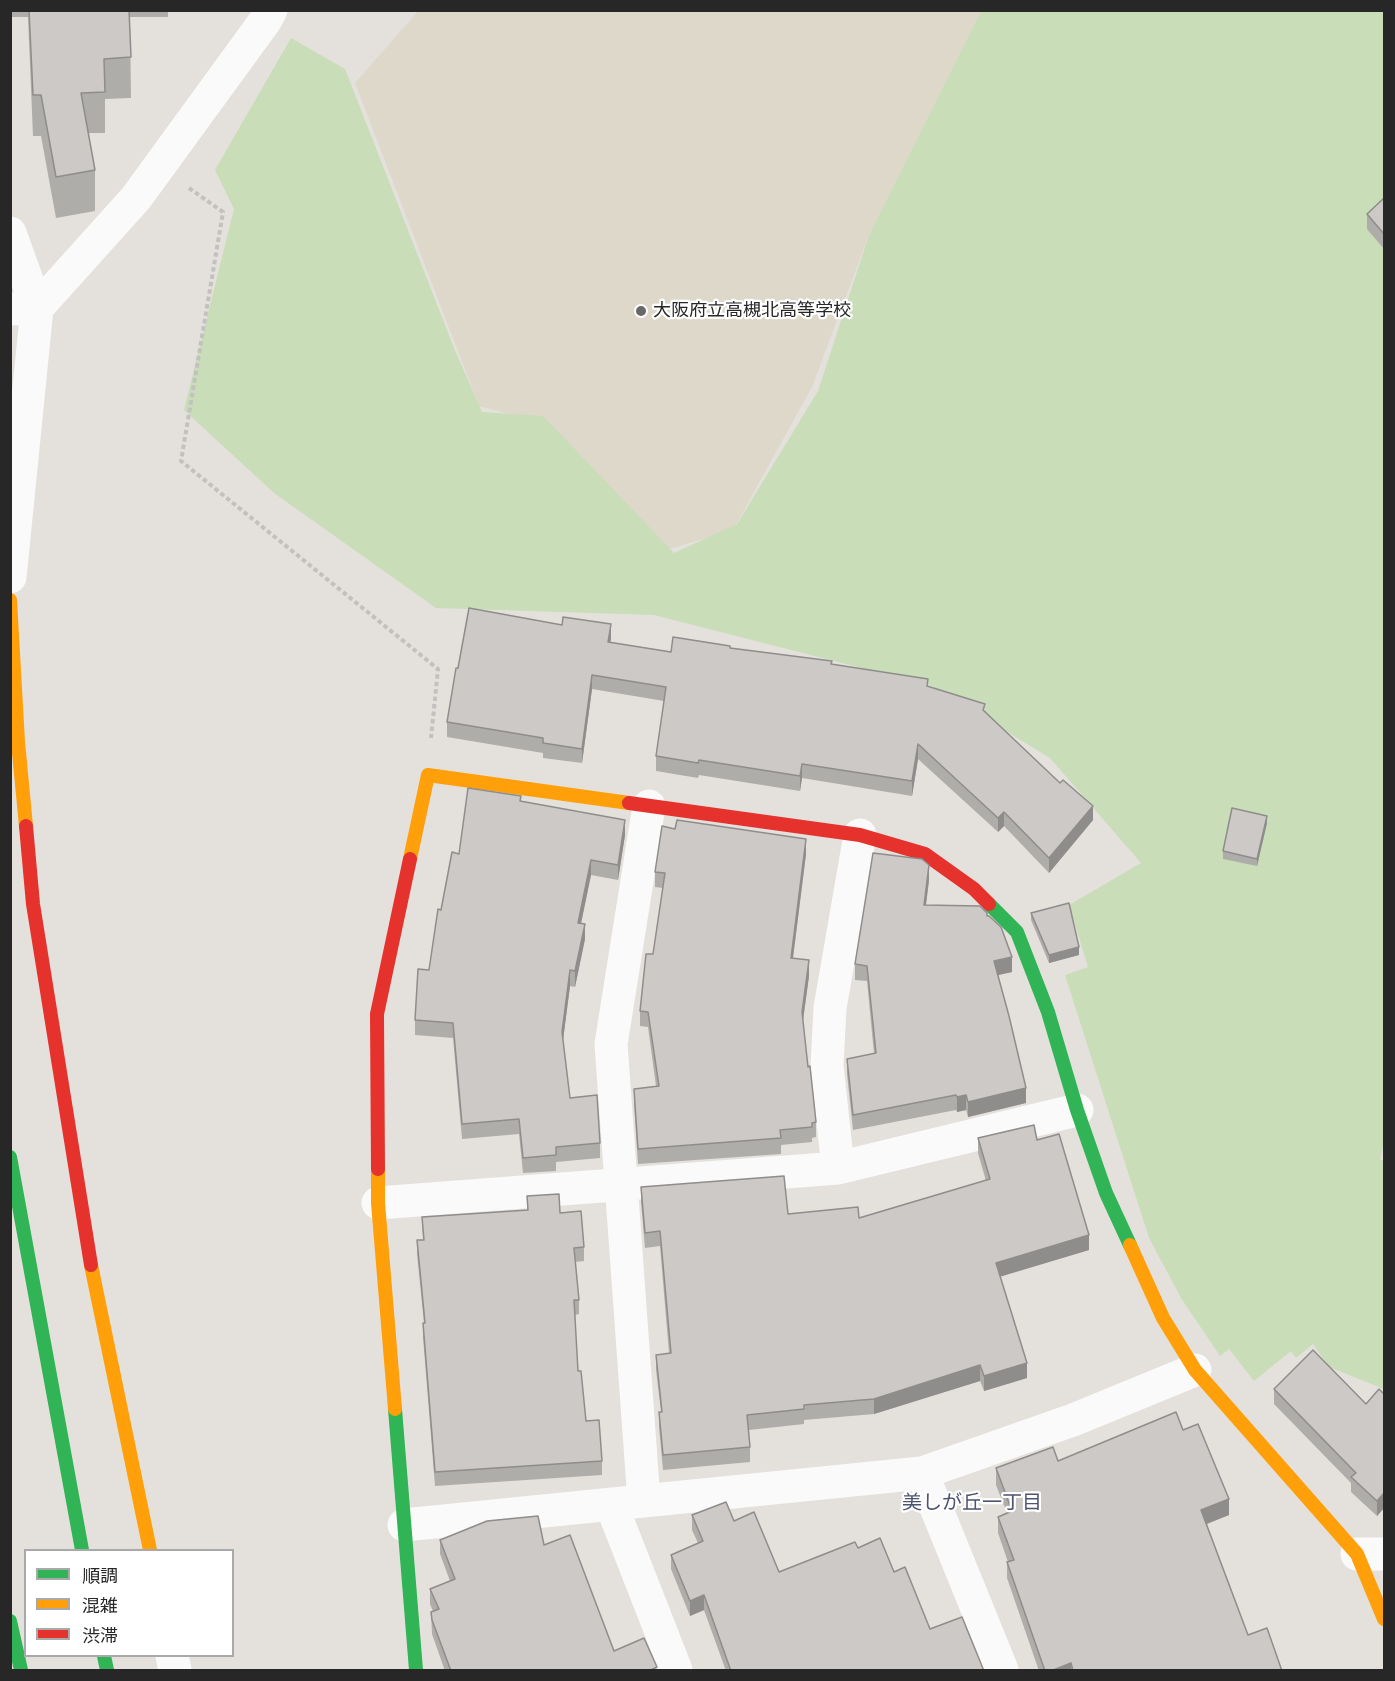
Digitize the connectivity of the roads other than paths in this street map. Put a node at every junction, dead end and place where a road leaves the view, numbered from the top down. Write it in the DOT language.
graph roads {
  1 [pos="271,10"];
  2 [pos="10,234"];
  3 [pos="24,309"];
  4 [pos="10,577"];
  5 [pos="10,600"];
  6 [pos="649,806"];
  7 [pos="860,835"];
  8 [pos="1077,1110"];
  9 [pos="10,1157"];
  10 [pos="838,1168"];
  11 [pos="620,1186"];
  12 [pos="378,1203"];
  13 [pos="1195,1370"];
  14 [pos="922,1473"];
  15 [pos="644,1501"];
  16 [pos="611,1504"];
  17 [pos="404,1525"];
  18 [pos="82,1549"];
  19 [pos="150,1549"];
  20 [pos="1371,1554"];
  21 [pos="1384,1618"];
  22 [pos="10,1622"];
  23 [pos="21,1671"];
  24 [pos="416,1671"];
  25 [pos="676,1671"];
  26 [pos="1002,1671"];
  1 -- 3 [label="street"];
  2 -- 3 [label="street"];
  3 -- 4 [label="street"];
  5 -- 19 [label="main road"];
  6 -- 7 [label="main road"];
  6 -- 11 [label="street"];
  6 -- 12 [label="main road"];
  7 -- 8 [label="main road"];
  7 -- 10 [label="street"];
  8 -- 10 [label="street"];
  8 -- 13 [label="main road"];
  9 -- 18 [label="main road"];
  10 -- 11 [label="street"];
  11 -- 12 [label="street"];
  11 -- 15 [label="street"];
  12 -- 17 [label="main road"];
  13 -- 14 [label="street"];
  13 -- 20 [label="main road"];
  14 -- 15 [label="street"];
  14 -- 26 [label="street"];
  15 -- 16 [label="street"];
  16 -- 17 [label="street"];
  16 -- 25 [label="street"];
  17 -- 24 [label="main road"];
  20 -- 21 [label="main road"];
  22 -- 23 [label="main road"];
}
